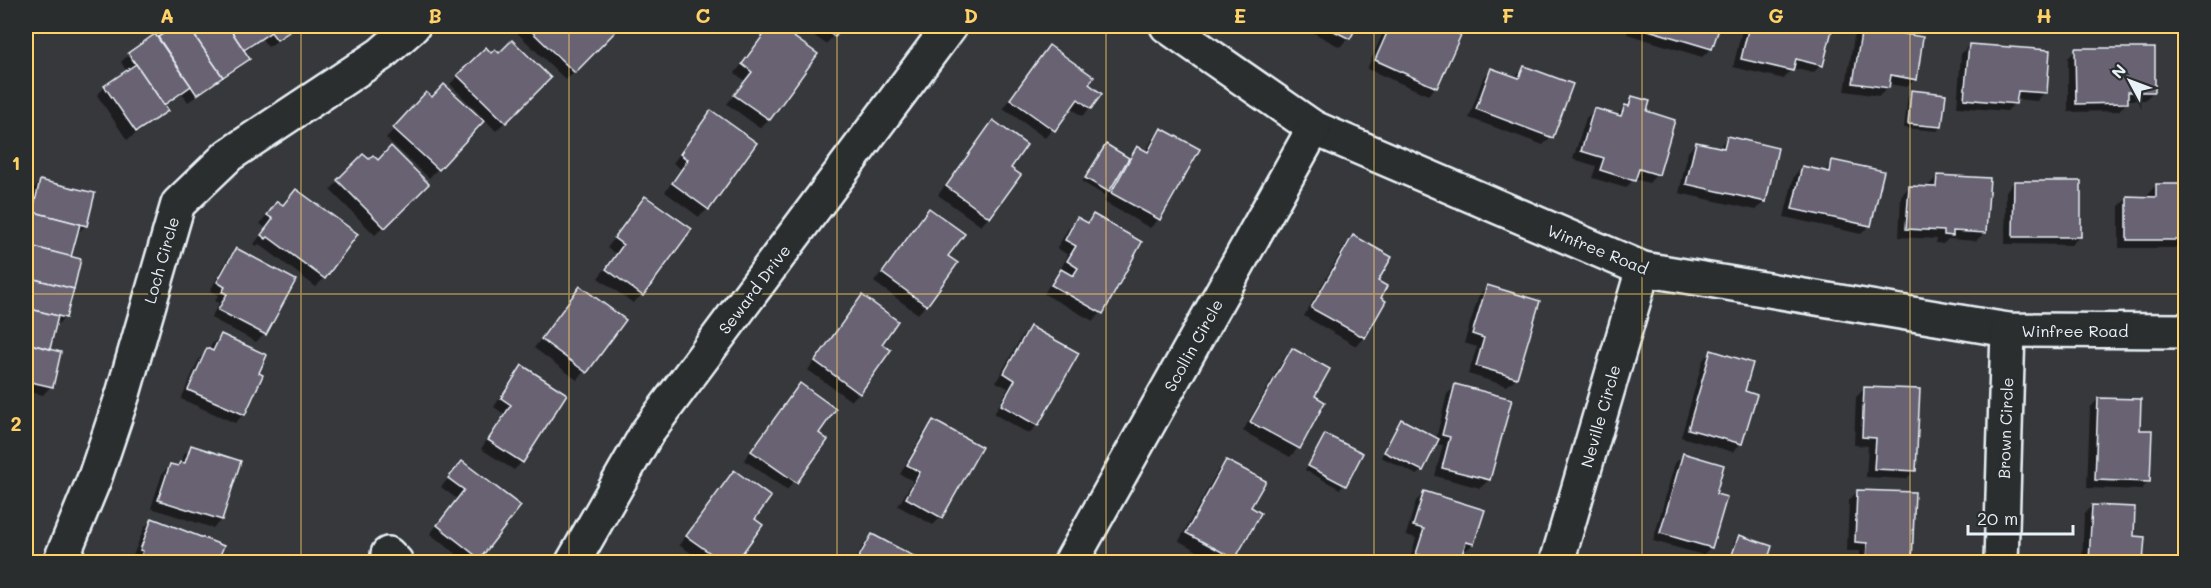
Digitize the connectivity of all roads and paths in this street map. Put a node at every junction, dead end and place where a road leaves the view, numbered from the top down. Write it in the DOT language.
graph roads {
  1 [pos="412,26"];
  2 [pos="950,26"];
  3 [pos="1167,26"];
  4 [pos="1314,128"];
  5 [pos="1643,269"];
  6 [pos="2008,330"];
  7 [pos="2186,330"];
  8 [pos="60,562"];
  9 [pos="573,562"];
  10 [pos="1071,562"];
  11 [pos="1557,562"];
  12 [pos="2001,562"];
  1 -- 8 [label="street, Loch Circle"];
  2 -- 9 [label="street, Seward Drive"];
  3 -- 4 [label="street, Winfree Road"];
  4 -- 5 [label="street, Winfree Road"];
  4 -- 10 [label="street, Scollin Circle"];
  5 -- 6 [label="street, Winfree Road"];
  5 -- 11 [label="street, Neville Circle"];
  6 -- 7 [label="street, Winfree Road"];
  6 -- 12 [label="street, Brown Circle"];
}
